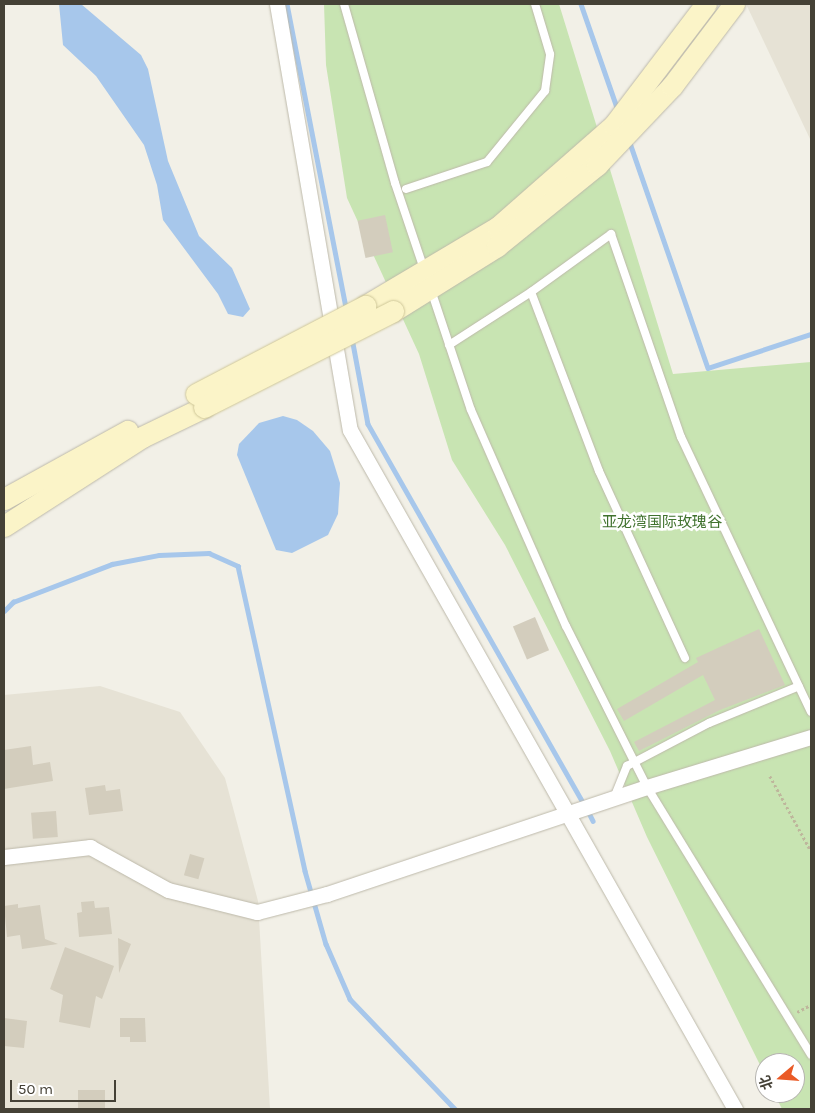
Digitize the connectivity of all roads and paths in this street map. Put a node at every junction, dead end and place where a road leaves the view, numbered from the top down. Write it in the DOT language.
graph roads {
  1 [pos="277,4"];
  2 [pos="344,4"];
  3 [pos="535,4"];
  4 [pos="706,4"];
  5 [pos="734,4"];
  6 [pos="406,189"];
  7 [pos="531,292"];
  8 [pos="449,345"];
  9 [pos="200,400"];
  10 [pos="4,498"];
  11 [pos="4,526"];
  12 [pos="685,658"];
  13 [pos="799,686"];
  14 [pos="811,712"];
  15 [pos="811,737"];
  16 [pos="770,776"];
  17 [pos="647,787"];
  18 [pos="614,798"];
  19 [pos="570,812"];
  20 [pos="811,851"];
  21 [pos="4,857"];
  22 [pos="811,1055"];
  23 [pos="735,1109"];
  1 -- 19 [label="street"];
  2 -- 8 [label="lane"];
  3 -- 6 [label="lane"];
  4 -- 9 [label="main road, bridge"];
  5 -- 9 [label="main road, bridge"];
  7 -- 8 [label="lane"];
  7 -- 12 [label="lane"];
  7 -- 13 [label="lane"];
  8 -- 17 [label="lane"];
  9 -- 10 [label="main road"];
  9 -- 11 [label="main road"];
  13 -- 14 [label="lane"];
  13 -- 18 [label="lane"];
  15 -- 17 [label="street"];
  16 -- 20 [label="path"];
  17 -- 18 [label="street"];
  17 -- 22 [label="lane"];
  18 -- 19 [label="street"];
  19 -- 21 [label="street"];
  19 -- 23 [label="street"];
}
